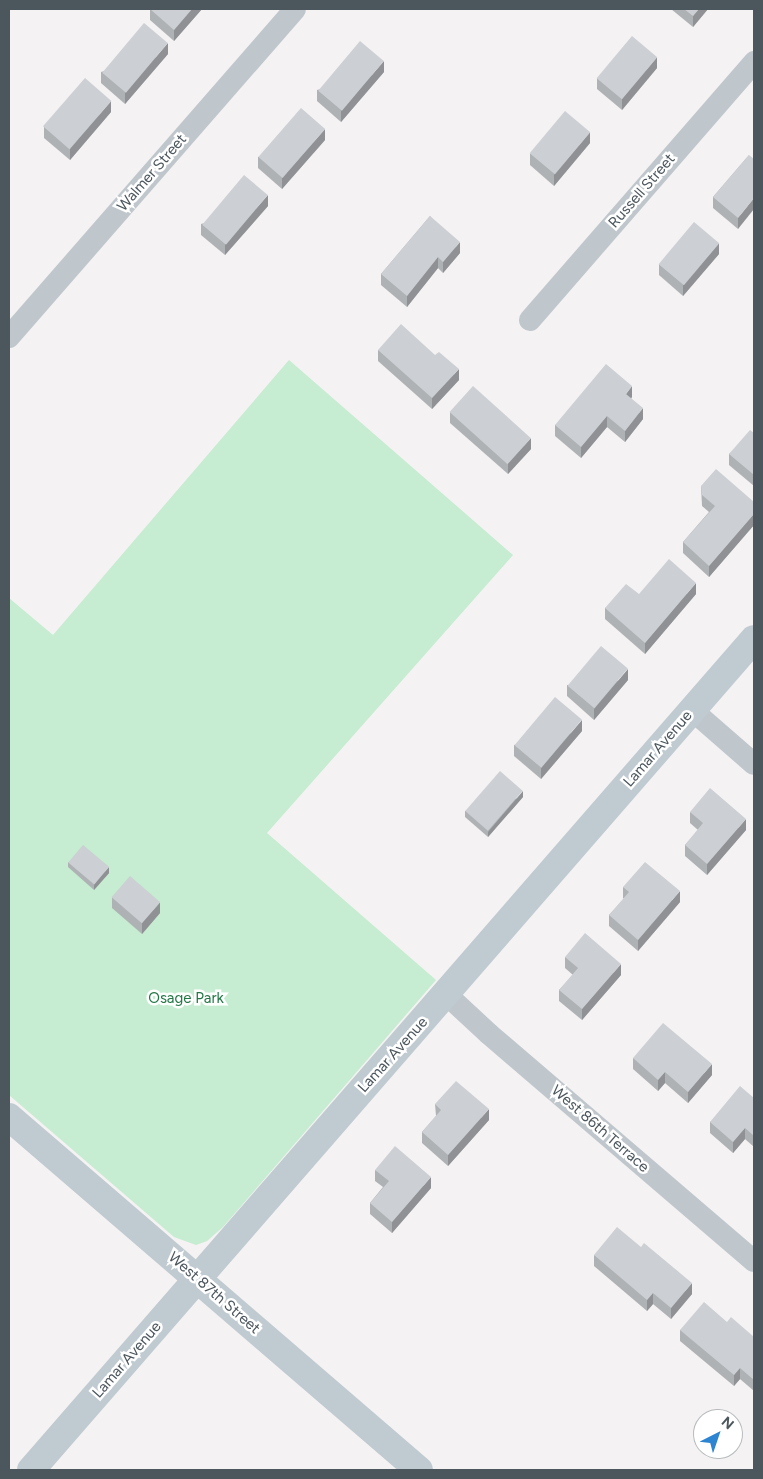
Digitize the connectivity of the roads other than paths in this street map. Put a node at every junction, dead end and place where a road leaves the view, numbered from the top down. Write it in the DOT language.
graph roads {
  1 [pos="295,9"];
  2 [pos="754,62"];
  3 [pos="530,320"];
  4 [pos="9,337"];
  5 [pos="754,639"];
  6 [pos="692,710"];
  7 [pos="754,764"];
  8 [pos="446,995"];
  9 [pos="9,1117"];
  10 [pos="754,1262"];
  11 [pos="197,1278"];
  12 [pos="31,1470"];
  13 [pos="419,1470"];
  1 -- 4 [label="street, Walmer Street"];
  2 -- 3 [label="street, Russell Street"];
  5 -- 6 [label="street, Lamar Avenue"];
  6 -- 7 [label="street"];
  6 -- 8 [label="street, Lamar Avenue"];
  8 -- 10 [label="street, West 86th Terrace"];
  8 -- 11 [label="street, Lamar Avenue"];
  9 -- 11 [label="street, West 87th Street"];
  11 -- 12 [label="street, Lamar Avenue"];
  11 -- 13 [label="street, West 87th Street"];
}
